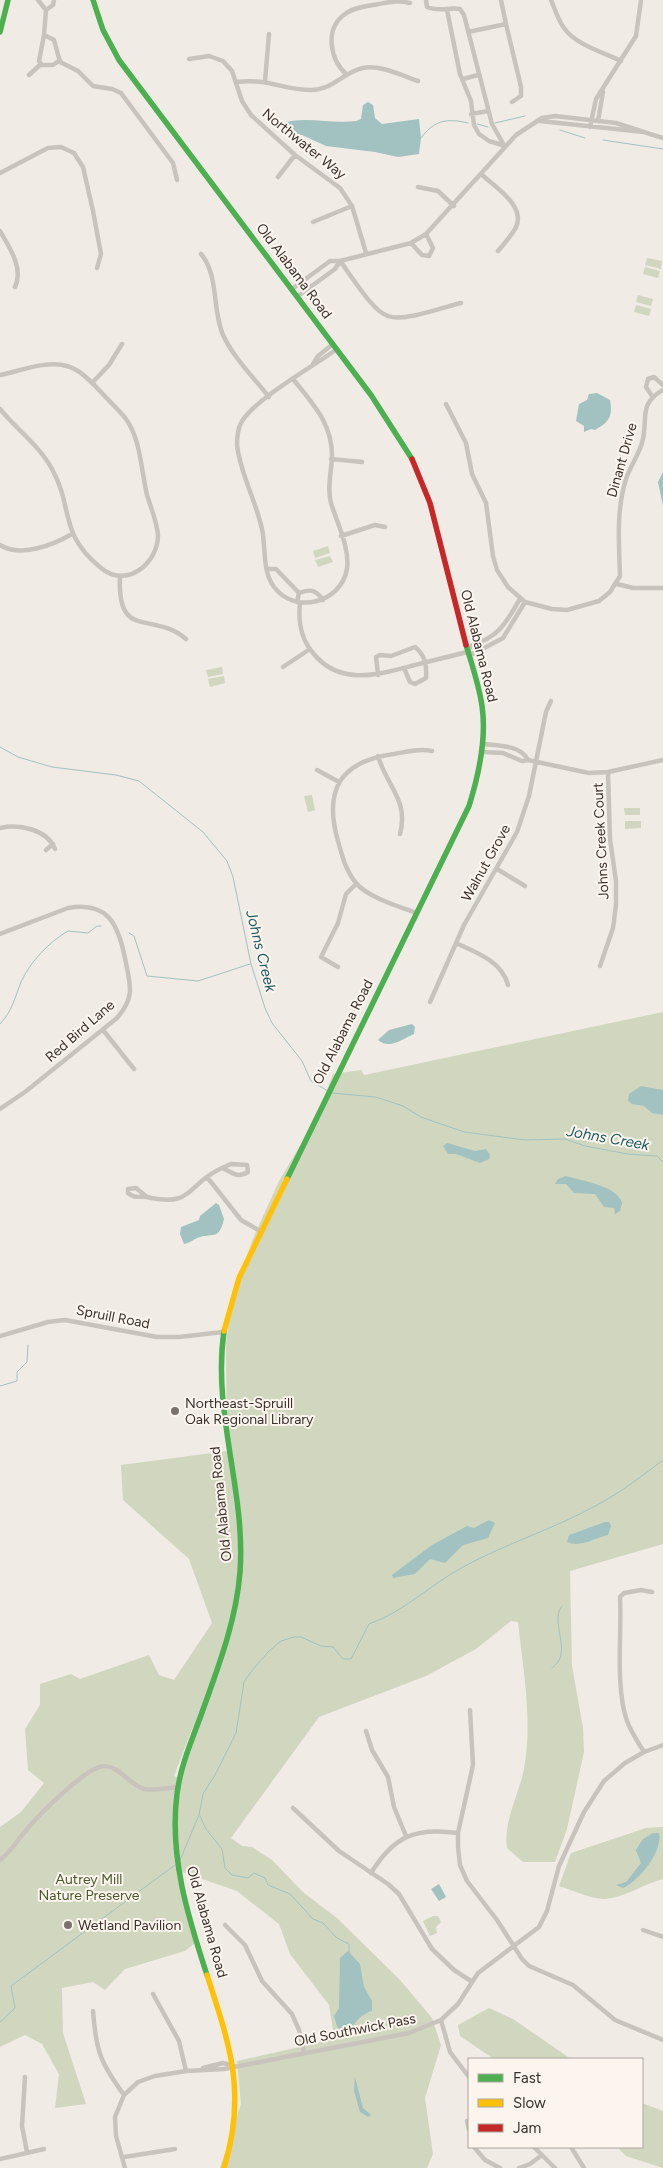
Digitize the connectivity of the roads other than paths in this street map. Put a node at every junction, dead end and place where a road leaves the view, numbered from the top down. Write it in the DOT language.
graph roads {
  1 [pos="8,0"];
  2 [pos="39,0"];
  3 [pos="54,0"];
  4 [pos="94,0"];
  5 [pos="426,0"];
  6 [pos="501,0"];
  7 [pos="551,0"];
  8 [pos="641,0"];
  9 [pos="410,3"];
  10 [pos="46,10"];
  11 [pos="447,10"];
  12 [pos="330,20"];
  13 [pos="337,24"];
  14 [pos="506,24"];
  15 [pos="0,32"];
  16 [pos="468,32"];
  17 [pos="269,34"];
  18 [pos="44,35"];
  19 [pos="189,59"];
  20 [pos="60,60"];
  21 [pos="621,61"];
  22 [pos="41,64"];
  23 [pos="29,75"];
  24 [pos="347,75"];
  25 [pos="478,75"];
  26 [pos="463,79"];
  27 [pos="265,81"];
  28 [pos="236,82"];
  29 [pos="418,82"];
  30 [pos="603,90"];
  31 [pos="512,102"];
  32 [pos="488,111"];
  33 [pos="472,114"];
  34 [pos="591,120"];
  35 [pos="539,121"];
  36 [pos="598,121"];
  37 [pos="590,127"];
  38 [pos="598,128"];
  39 [pos="648,133"];
  40 [pos="663,138"];
  41 [pos="504,146"];
  42 [pos="295,155"];
  43 [pos="0,173"];
  44 [pos="481,174"];
  45 [pos="278,177"];
  46 [pos="177,180"];
  47 [pos="418,187"];
  48 [pos="352,206"];
  49 [pos="454,206"];
  50 [pos="313,222"];
  51 [pos="0,231"];
  52 [pos="426,234"];
  53 [pos="411,243"];
  54 [pos="498,251"];
  55 [pos="366,253"];
  56 [pos="201,254"];
  57 [pos="340,261"];
  58 [pos="97,268"];
  59 [pos="15,287"];
  60 [pos="292,289"];
  61 [pos="298,296"];
  62 [pos="462,304"];
  63 [pos="122,344"];
  64 [pos="335,347"];
  65 [pos="0,376"];
  66 [pos="293,379"];
  67 [pos="92,383"];
  68 [pos="663,385"];
  69 [pos="663,390"];
  70 [pos="652,396"];
  71 [pos="269,397"];
  72 [pos="446,404"];
  73 [pos="0,408"];
  74 [pos="332,459"];
  75 [pos="362,462"];
  76 [pos="385,527"];
  77 [pos="72,534"];
  78 [pos="341,536"];
  79 [pos="0,545"];
  80 [pos="267,569"];
  81 [pos="120,576"];
  82 [pos="617,584"];
  83 [pos="663,588"];
  84 [pos="299,593"];
  85 [pos="520,599"];
  86 [pos="323,600"];
  87 [pos="526,602"];
  88 [pos="298,603"];
  89 [pos="186,639"];
  90 [pos="483,642"];
  91 [pos="486,648"];
  92 [pos="310,649"];
  93 [pos="467,652"];
  94 [pos="426,662"];
  95 [pos="282,667"];
  96 [pos="404,668"];
  97 [pos="378,674"];
  98 [pos="551,701"];
  99 [pos="484,744"];
  100 [pos="432,751"];
  101 [pos="483,752"];
  102 [pos="378,756"];
  103 [pos="528,760"];
  104 [pos="663,760"];
  105 [pos="536,762"];
  106 [pos="317,770"];
  107 [pos="608,772"];
  108 [pos="340,782"];
  109 [pos="0,828"];
  110 [pos="400,834"];
  111 [pos="53,844"];
  112 [pos="55,849"];
  113 [pos="46,850"];
  114 [pos="497,869"];
  115 [pos="356,884"];
  116 [pos="525,886"];
  117 [pos="417,913"];
  118 [pos="0,934"];
  119 [pos="456,943"];
  120 [pos="600,966"];
  121 [pos="338,968"];
  122 [pos="508,984"];
  123 [pos="430,1002"];
  124 [pos="103,1030"];
  125 [pos="134,1069"];
  126 [pos="0,1109"];
  127 [pos="222,1168"];
  128 [pos="207,1177"];
  129 [pos="147,1197"];
  130 [pos="260,1230"];
  131 [pos="224,1332"];
  132 [pos="0,1336"];
  133 [pos="652,1592"];
  134 [pos="470,1710"];
  135 [pos="366,1731"];
  136 [pos="663,1745"];
  137 [pos="644,1752"];
  138 [pos="178,1787"];
  139 [pos="293,1808"];
  140 [pos="458,1833"];
  141 [pos="406,1836"];
  142 [pos="0,1860"];
  143 [pos="371,1873"];
  144 [pos="225,1925"];
  145 [pos="643,1930"];
  146 [pos="663,1937"];
  147 [pos="514,1947"];
  148 [pos="471,1981"];
  149 [pos="153,1994"];
  150 [pos="93,2011"];
  151 [pos="441,2020"];
  152 [pos="662,2038"];
  153 [pos="304,2052"];
  154 [pos="234,2066"];
  155 [pos="186,2071"];
  156 [pos="468,2076"];
  157 [pos="25,2077"];
  158 [pos="124,2094"];
  159 [pos="467,2121"];
  160 [pos="468,2126"];
  161 [pos="475,2148"];
  162 [pos="535,2148"];
  163 [pos="572,2148"];
  164 [pos="44,2149"];
  165 [pos="175,2149"];
  166 [pos="28,2152"];
  167 [pos="542,2155"];
  168 [pos="124,2156"];
  169 [pos="0,2159"];
  170 [pos="125,2168"];
  171 [pos="224,2168"];
  172 [pos="500,2168"];
  173 [pos="519,2168"];
  174 [pos="554,2168"];
  175 [pos="584,2168"];
  1 -- 15 [label="main road"];
  2 -- 10 [label="street"];
  3 -- 10 [label="street"];
  4 -- 60 [label="main road, Old Alabama Road"];
  5 -- 11 [label="street"];
  6 -- 14 [label="street"];
  7 -- 21 [label="street"];
  8 -- 21 [label="street"];
  9 -- 13 [label="street"];
  10 -- 18 [label="street"];
  11 -- 16 [label="street"];
  11 -- 26 [label="street"];
  12 -- 13 [label="street"];
  13 -- 24 [label="street"];
  14 -- 16 [label="street"];
  14 -- 31 [label="street"];
  16 -- 25 [label="street"];
  17 -- 27 [label="street"];
  18 -- 20 [label="street"];
  18 -- 22 [label="street"];
  19 -- 28 [label="street, Northwater Way"];
  20 -- 22 [label="street"];
  20 -- 46 [label="street"];
  21 -- 30 [label="street"];
  22 -- 23 [label="street"];
  24 -- 27 [label="street"];
  24 -- 29 [label="street"];
  25 -- 26 [label="street"];
  25 -- 32 [label="street"];
  26 -- 33 [label="street"];
  27 -- 28 [label="street"];
  28 -- 42 [label="street, Northwater Way"];
  30 -- 34 [label="street"];
  30 -- 36 [label="street"];
  32 -- 33 [label="street"];
  32 -- 41 [label="street"];
  33 -- 41 [label="street"];
  34 -- 35 [label="street"];
  34 -- 36 [label="street"];
  34 -- 37 [label="street"];
  35 -- 37 [label="street"];
  35 -- 41 [label="street"];
  36 -- 38 [label="street"];
  36 -- 39 [label="street"];
  37 -- 38 [label="street"];
  38 -- 39 [label="street"];
  39 -- 40 [label="street"];
  41 -- 44 [label="street"];
  42 -- 45 [label="street"];
  42 -- 48 [label="street, Northwater Way"];
  43 -- 58 [label="street"];
  44 -- 49 [label="street"];
  44 -- 54 [label="street"];
  47 -- 49 [label="street"];
  48 -- 50 [label="street"];
  48 -- 55 [label="street, Northwater Way"];
  49 -- 52 [label="street"];
  51 -- 59 [label="street"];
  52 -- 53 [label="street"];
  52 -- 53 [label="street"];
  53 -- 55 [label="street"];
  55 -- 57 [label="street"];
  56 -- 71 [label="street"];
  57 -- 60 [label="street"];
  57 -- 61 [label="street"];
  57 -- 62 [label="street"];
  60 -- 61 [label="main road, Old Alabama Road"];
  61 -- 64 [label="main road, Old Alabama Road"];
  63 -- 67 [label="street"];
  64 -- 66 [label="street"];
  64 -- 93 [label="main road, Old Alabama Road"];
  65 -- 67 [label="street"];
  66 -- 71 [label="street"];
  66 -- 74 [label="street"];
  67 -- 81 [label="street"];
  68 -- 70 [label="street, Dinant Drive"];
  69 -- 70 [label="street"];
  70 -- 82 [label="street, Dinant Drive"];
  71 -- 80 [label="street"];
  72 -- 85 [label="street"];
  73 -- 77 [label="street"];
  74 -- 75 [label="street"];
  74 -- 78 [label="street"];
  76 -- 78 [label="street"];
  77 -- 79 [label="street"];
  77 -- 81 [label="street"];
  78 -- 86 [label="street"];
  80 -- 84 [label="street"];
  80 -- 88 [label="street"];
  81 -- 89 [label="street"];
  82 -- 83 [label="street"];
  82 -- 87 [label="street"];
  84 -- 86 [label="street"];
  84 -- 88 [label="street"];
  85 -- 87 [label="street"];
  85 -- 90 [label="street"];
  86 -- 88 [label="street"];
  87 -- 91 [label="street"];
  88 -- 92 [label="street"];
  90 -- 91 [label="street"];
  90 -- 93 [label="street"];
  91 -- 93 [label="street"];
  92 -- 95 [label="street"];
  92 -- 97 [label="street"];
  93 -- 94 [label="street"];
  93 -- 99 [label="main road, Old Alabama Road"];
  94 -- 96 [label="street"];
  94 -- 96 [label="street"];
  94 -- 97 [label="street"];
  96 -- 97 [label="street"];
  98 -- 105 [label="street, Walnut Grove"];
  99 -- 101 [label="main road, Old Alabama Road"];
  99 -- 103 [label="street"];
  100 -- 102 [label="street"];
  101 -- 103 [label="street"];
  101 -- 117 [label="main road, Old Alabama Road"];
  102 -- 108 [label="street"];
  102 -- 110 [label="street"];
  103 -- 105 [label="street"];
  104 -- 107 [label="street"];
  105 -- 107 [label="street"];
  105 -- 114 [label="street, Walnut Grove"];
  106 -- 108 [label="street"];
  107 -- 120 [label="street, Johns Creek Court"];
  108 -- 115 [label="street"];
  109 -- 111 [label="street"];
  111 -- 112 [label="street"];
  111 -- 113 [label="street"];
  114 -- 116 [label="street"];
  114 -- 119 [label="street, Walnut Grove"];
  115 -- 117 [label="street"];
  115 -- 121 [label="street"];
  117 -- 130 [label="main road, Old Alabama Road"];
  118 -- 124 [label="street, Red Bird Lane"];
  119 -- 122 [label="street"];
  119 -- 123 [label="street, Walnut Grove"];
  124 -- 125 [label="street"];
  124 -- 126 [label="street, Red Bird Lane"];
  127 -- 127 [label="street"];
  127 -- 128 [label="street"];
  128 -- 129 [label="street"];
  128 -- 130 [label="street"];
  130 -- 131 [label="main road, Old Alabama Road"];
  131 -- 132 [label="street, Spruill Road"];
  131 -- 138 [label="main road, Old Alabama Road"];
  133 -- 137 [label="street"];
  134 -- 140 [label="street"];
  135 -- 141 [label="street"];
  136 -- 137 [label="street, Old Southwick Pass"];
  137 -- 147 [label="street, Old Southwick Pass"];
  138 -- 142 [label="street"];
  138 -- 154 [label="main road, Old Alabama Road"];
  139 -- 143 [label="street"];
  140 -- 141 [label="street"];
  140 -- 147 [label="street"];
  141 -- 143 [label="street"];
  143 -- 148 [label="street"];
  144 -- 153 [label="street"];
  145 -- 146 [label="street"];
  147 -- 148 [label="street, Old Southwick Pass"];
  147 -- 152 [label="street"];
  148 -- 151 [label="street, Old Southwick Pass"];
  149 -- 155 [label="street"];
  150 -- 158 [label="street"];
  151 -- 153 [label="street, Old Southwick Pass"];
  151 -- 156 [label="street"];
  153 -- 154 [label="street, Old Southwick Pass"];
  154 -- 155 [label="street, Old Southwick Pass"];
  154 -- 171 [label="main road, Old Alabama Road"];
  155 -- 158 [label="street, Old Southwick Pass"];
  157 -- 166 [label="street"];
  158 -- 168 [label="street"];
  159 -- 160 [label="street"];
  161 -- 172 [label="street"];
  162 -- 167 [label="street"];
  163 -- 175 [label="street"];
  164 -- 166 [label="street"];
  165 -- 168 [label="street"];
  166 -- 169 [label="street"];
  167 -- 173 [label="street"];
  167 -- 174 [label="street"];
  168 -- 170 [label="street"];
}
